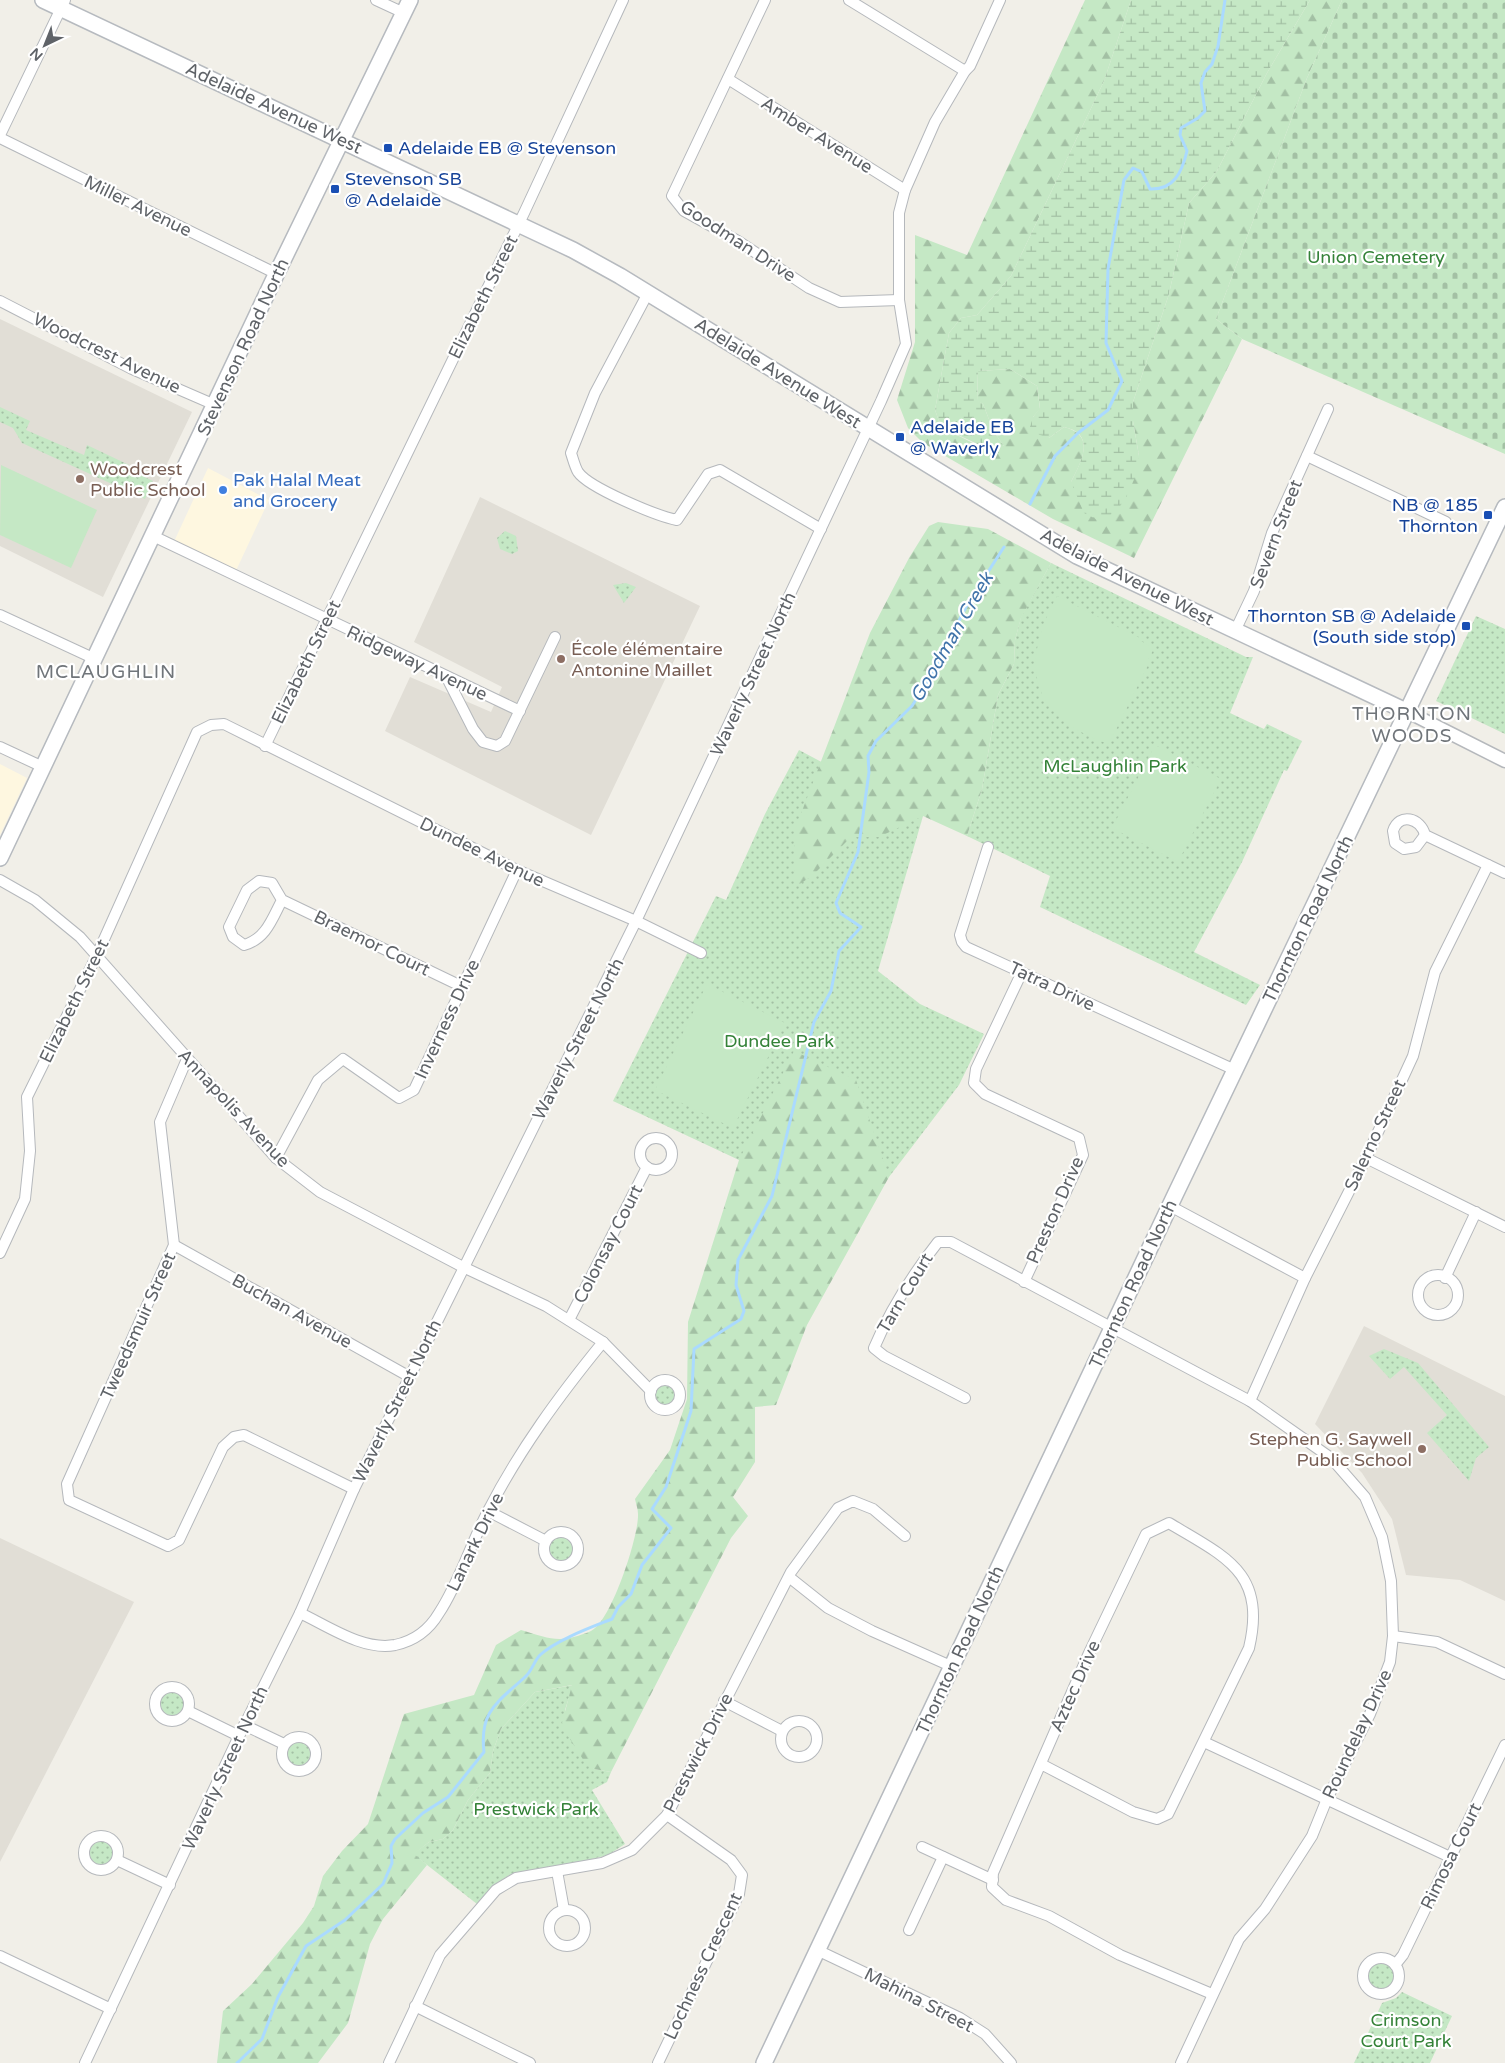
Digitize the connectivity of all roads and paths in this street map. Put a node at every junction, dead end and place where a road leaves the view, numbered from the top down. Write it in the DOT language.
graph roads {
  1 [pos="43,0"];
  2 [pos="376,0"];
  3 [pos="623,0"];
  4 [pos="765,0"];
  5 [pos="849,0"];
  6 [pos="1000,0"];
  7 [pos="63,4"];
  8 [pos="407,6"];
  9 [pos="965,71"];
  10 [pos="728,79"];
  11 [pos="0,137"];
  12 [pos="343,140"];
  13 [pos="905,190"];
  14 [pos="518,224"];
  15 [pos="277,274"];
  16 [pos="648,293"];
  17 [pos="899,300"];
  18 [pos="0,301"];
  19 [pos="215,405"];
  20 [pos="1328,409"];
  21 [pos="869,429"];
  22 [pos="1307,456"];
  23 [pos="1505,506"];
  24 [pos="1446,522"];
  25 [pos="822,529"];
  26 [pos="153,536"];
  27 [pos="0,615"];
  28 [pos="326,620"];
  29 [pos="1235,631"];
  30 [pos="556,637"];
  31 [pos="94,659"];
  32 [pos="446,676"];
  33 [pos="520,711"];
  34 [pos="1408,712"];
  35 [pos="265,746"];
  36 [pos="0,747"];
  37 [pos="1505,761"];
  38 [pos="43,767"];
  39 [pos="1425,835"];
  40 [pos="988,847"];
  41 [pos="0,858"];
  42 [pos="1488,865"];
  43 [pos="517,870"];
  44 [pos="1505,873"];
  45 [pos="0,880"];
  46 [pos="282,900"];
  47 [pos="636,922"];
  48 [pos="701,953"];
  49 [pos="97,955"];
  50 [pos="1022,972"];
  51 [pos="462,987"];
  52 [pos="187,1059"];
  53 [pos="1235,1070"];
  54 [pos="276,1158"];
  55 [pos="1366,1158"];
  56 [pos="647,1167"];
  57 [pos="1170,1206"];
  58 [pos="1476,1212"];
  59 [pos="1505,1227"];
  60 [pos="174,1245"];
  61 [pos="0,1253"];
  62 [pos="463,1267"];
  63 [pos="1305,1278"];
  64 [pos="1444,1278"];
  65 [pos="1024,1282"];
  66 [pos="569,1320"];
  67 [pos="1113,1327"];
  68 [pos="603,1342"];
  69 [pos="410,1377"];
  70 [pos="651,1391"];
  71 [pos="965,1398"];
  72 [pos="1250,1401"];
  73 [pos="354,1489"];
  74 [pos="488,1511"];
  75 [pos="905,1536"];
  76 [pos="546,1541"];
  77 [pos="788,1577"];
  78 [pos="300,1613"];
  79 [pos="1393,1636"];
  80 [pos="953,1667"];
  81 [pos="1505,1674"];
  82 [pos="724,1701"];
  83 [pos="188,1711"];
  84 [pos="244,1725"];
  85 [pos="782,1731"];
  86 [pos="239,1736"];
  87 [pos="1204,1742"];
  88 [pos="284,1744"];
  89 [pos="1505,1745"];
  90 [pos="1041,1764"];
  91 [pos="1327,1799"];
  92 [pos="667,1815"];
  93 [pos="922,1847"];
  94 [pos="943,1857"];
  95 [pos="1450,1857"];
  96 [pos="117,1860"];
  97 [pos="557,1871"];
  98 [pos="993,1880"];
  99 [pos="170,1885"];
  100 [pos="564,1910"];
  101 [pos="910,1930"];
  102 [pos="817,1950"];
  103 [pos="0,1956"];
  104 [pos="1395,1965"];
  105 [pos="1212,1994"];
  106 [pos="415,2006"];
  107 [pos="111,2008"];
  108 [pos="86,2063"];
  109 [pos="389,2063"];
  110 [pos="530,2063"];
  111 [pos="658,2063"];
  112 [pos="764,2063"];
  113 [pos="1011,2063"];
  114 [pos="1181,2063"];
  1 -- 7 [label="main road, Adelaide Avenue West"];
  2 -- 8 [label="street"];
  3 -- 14 [label="street, Elizabeth Street"];
  4 -- 10 [label="street, Goodman Drive"];
  5 -- 9 [label="street"];
  6 -- 9 [label="street, Waverly Street North"];
  7 -- 11 [label="street"];
  7 -- 12 [label="main road, Adelaide Avenue West"];
  8 -- 12 [label="main road, Stevenson Road North"];
  9 -- 13 [label="street, Waverly Street North"];
  10 -- 13 [label="street, Amber Avenue"];
  10 -- 17 [label="street, Goodman Drive"];
  11 -- 15 [label="street, Miller Avenue"];
  12 -- 14 [label="main road, Adelaide Avenue West"];
  12 -- 15 [label="main road, Stevenson Road North"];
  13 -- 17 [label="street, Waverly Street North"];
  14 -- 16 [label="main road, Adelaide Avenue West"];
  14 -- 28 [label="street, Elizabeth Street"];
  15 -- 19 [label="main road, Stevenson Road North"];
  16 -- 21 [label="main road, Adelaide Avenue West"];
  16 -- 25 [label="street"];
  17 -- 21 [label="street, Waverly Street North"];
  18 -- 19 [label="street, Woodcrest Avenue"];
  19 -- 26 [label="main road, Stevenson Road North"];
  20 -- 22 [label="street, Severn Street"];
  21 -- 25 [label="street, Waverly Street North"];
  21 -- 29 [label="main road, Adelaide Avenue West"];
  22 -- 24 [label="street"];
  22 -- 29 [label="street, Severn Street"];
  23 -- 34 [label="main road, Thornton Road North"];
  25 -- 47 [label="street, Waverly Street North"];
  26 -- 28 [label="street, Ridgeway Avenue"];
  26 -- 31 [label="main road, Stevenson Road North"];
  27 -- 31 [label="street"];
  28 -- 32 [label="street, Ridgeway Avenue"];
  28 -- 35 [label="street, Elizabeth Street"];
  29 -- 34 [label="main road, Adelaide Avenue West"];
  30 -- 33 [label="street"];
  31 -- 38 [label="main road, Stevenson Road North"];
  32 -- 33 [label="street, Ridgeway Avenue"];
  32 -- 33 [label="street"];
  34 -- 37 [label="street, Adelaide Avenue West"];
  34 -- 53 [label="main road, Thornton Road North"];
  35 -- 43 [label="street, Dundee Avenue"];
  35 -- 49 [label="street, Elizabeth Street"];
  36 -- 38 [label="street"];
  38 -- 41 [label="main road, Stevenson Road North"];
  39 -- 42 [label="street"];
  40 -- 50 [label="street, Tatra Drive"];
  42 -- 44 [label="street"];
  42 -- 55 [label="street, Salerno Street"];
  43 -- 47 [label="street, Dundee Avenue"];
  43 -- 51 [label="street, Inverness Drive"];
  45 -- 49 [label="street, Annapolis Avenue"];
  46 -- 46 [label="street, Braemor Court"];
  46 -- 51 [label="street, Braemor Court"];
  47 -- 48 [label="street, Dundee Avenue"];
  47 -- 62 [label="street, Waverly Street North"];
  49 -- 52 [label="street, Annapolis Avenue"];
  49 -- 61 [label="street, Elizabeth Street"];
  50 -- 53 [label="street, Tatra Drive"];
  50 -- 65 [label="street, Preston Drive"];
  51 -- 54 [label="street, Inverness Drive"];
  52 -- 54 [label="street, Annapolis Avenue"];
  52 -- 60 [label="street, Tweedsmuir Street"];
  53 -- 57 [label="main road, Thornton Road North"];
  54 -- 62 [label="street, Annapolis Avenue"];
  55 -- 58 [label="street"];
  55 -- 63 [label="street, Salerno Street"];
  56 -- 66 [label="street, Colonsay Court"];
  57 -- 63 [label="street"];
  57 -- 67 [label="main road, Thornton Road North"];
  58 -- 59 [label="street"];
  58 -- 64 [label="street"];
  60 -- 69 [label="street, Buchan Avenue"];
  60 -- 73 [label="street, Tweedsmuir Street"];
  62 -- 66 [label="street, Annapolis Avenue"];
  62 -- 69 [label="street, Waverly Street North"];
  63 -- 72 [label="street, Salerno Street"];
  64 -- 64 [label="street"];
  65 -- 67 [label="street, Tarn Court"];
  65 -- 71 [label="street, Tarn Court"];
  66 -- 68 [label="street, Annapolis Avenue"];
  67 -- 72 [label="street, Roundelay Drive"];
  67 -- 80 [label="main road, Thornton Road North"];
  68 -- 70 [label="street, Annapolis Avenue"];
  68 -- 74 [label="street, Lanark Drive"];
  69 -- 73 [label="street, Waverly Street North"];
  72 -- 79 [label="street, Roundelay Drive"];
  73 -- 78 [label="street, Waverly Street North"];
  74 -- 76 [label="street"];
  74 -- 78 [label="street, Lanark Drive"];
  75 -- 77 [label="street, Prestwick Drive"];
  77 -- 80 [label="street"];
  77 -- 82 [label="street, Prestwick Drive"];
  78 -- 84 [label="street, Waverly Street North"];
  79 -- 81 [label="street"];
  79 -- 91 [label="street, Roundelay Drive"];
  80 -- 102 [label="main road, Thornton Road North"];
  82 -- 85 [label="street"];
  82 -- 92 [label="street, Prestwick Drive"];
  83 -- 86 [label="street"];
  84 -- 86 [label="street, Waverly Street North"];
  84 -- 88 [label="street"];
  86 -- 99 [label="street, Waverly Street North"];
  87 -- 90 [label="street"];
  87 -- 90 [label="street, Aztec Drive"];
  87 -- 91 [label="street"];
  89 -- 95 [label="street, Rimosa Court"];
  90 -- 98 [label="street, Aztec Drive"];
  91 -- 95 [label="street"];
  91 -- 105 [label="street, Roundelay Drive"];
  92 -- 97 [label="street, Prestwick Drive"];
  92 -- 111 [label="street, Lochness Crescent"];
  93 -- 94 [label="street"];
  94 -- 98 [label="street"];
  94 -- 101 [label="street"];
  95 -- 104 [label="street, Rimosa Court"];
  96 -- 99 [label="street"];
  97 -- 100 [label="street"];
  97 -- 106 [label="street, Prestwick Drive"];
  98 -- 105 [label="street"];
  99 -- 107 [label="street, Waverly Street North"];
  102 -- 112 [label="main road, Thornton Road North"];
  102 -- 113 [label="street, Mahina Street"];
  103 -- 107 [label="street"];
  105 -- 114 [label="street, Roundelay Drive"];
  106 -- 109 [label="street, Prestwick Drive"];
  106 -- 110 [label="street"];
  107 -- 108 [label="street, Waverly Street North"];
}
